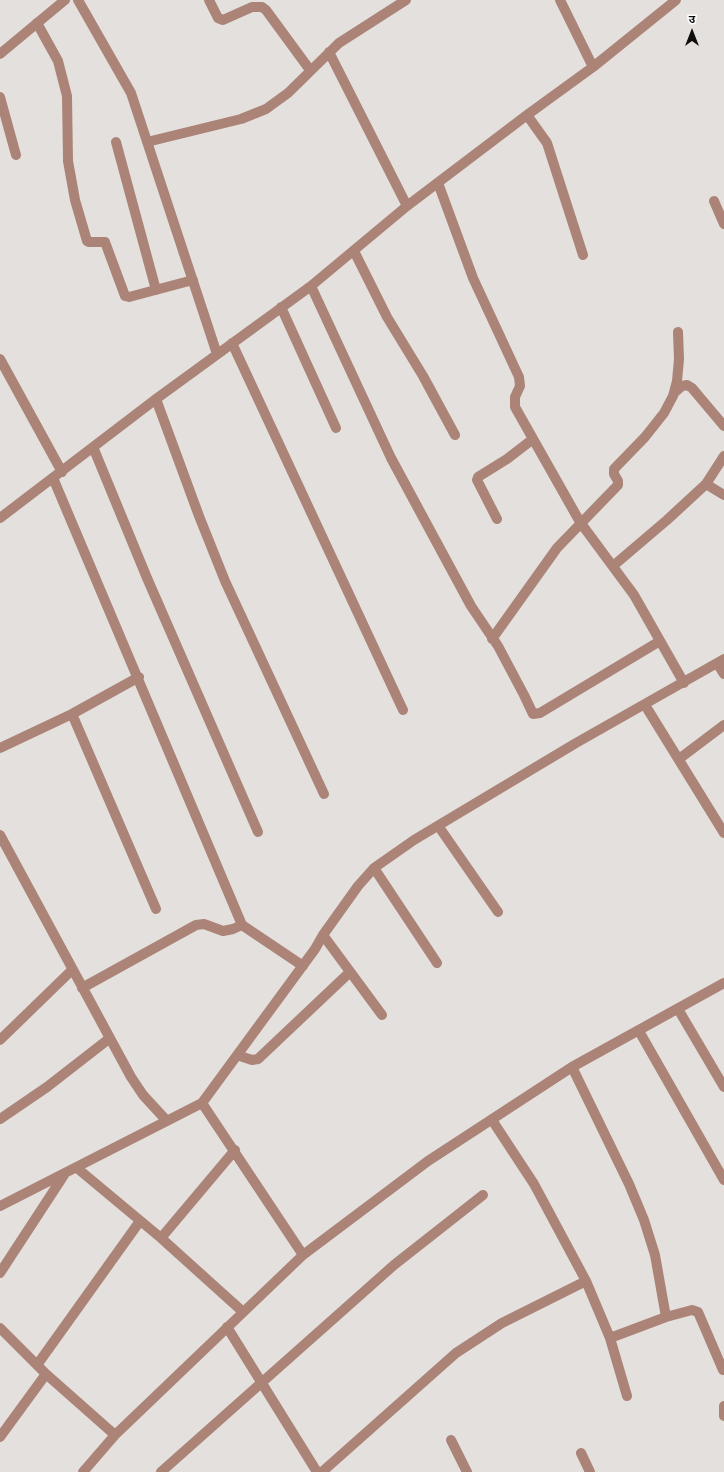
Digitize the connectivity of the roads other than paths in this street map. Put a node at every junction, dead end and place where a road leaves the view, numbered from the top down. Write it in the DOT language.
graph roads {
  1 [pos="65,0"];
  2 [pos="78,0"];
  3 [pos="209,0"];
  4 [pos="406,0"];
  5 [pos="560,0"];
  6 [pos="676,0"];
  7 [pos="260,3"];
  8 [pos="37,23"];
  9 [pos="329,52"];
  10 [pos="0,54"];
  11 [pos="593,67"];
  12 [pos="310,70"];
  13 [pos="0,97"];
  14 [pos="527,115"];
  15 [pos="116,142"];
  16 [pos="147,142"];
  17 [pos="16,155"];
  18 [pos="438,183"];
  19 [pos="714,201"];
  20 [pos="407,206"];
  21 [pos="724,224"];
  22 [pos="354,251"];
  23 [pos="583,255"];
  24 [pos="193,280"];
  25 [pos="310,286"];
  26 [pos="156,290"];
  27 [pos="281,307"];
  28 [pos="678,332"];
  29 [pos="232,343"];
  30 [pos="217,354"];
  31 [pos="0,360"];
  32 [pos="674,393"];
  33 [pos="156,399"];
  34 [pos="724,426"];
  35 [pos="336,428"];
  36 [pos="455,435"];
  37 [pos="533,439"];
  38 [pos="93,447"];
  39 [pos="724,456"];
  40 [pos="57,475"];
  41 [pos="706,484"];
  42 [pos="724,496"];
  43 [pos="0,518"];
  44 [pos="497,519"];
  45 [pos="580,522"];
  46 [pos="613,566"];
  47 [pos="492,639"];
  48 [pos="660,641"];
  49 [pos="720,661"];
  50 [pos="724,674"];
  51 [pos="138,677"];
  52 [pos="684,683"];
  53 [pos="645,705"];
  54 [pos="403,710"];
  55 [pos="72,714"];
  56 [pos="724,725"];
  57 [pos="0,748"];
  58 [pos="679,759"];
  59 [pos="324,794"];
  60 [pos="439,827"];
  61 [pos="258,832"];
  62 [pos="724,833"];
  63 [pos="0,835"];
  64 [pos="374,868"];
  65 [pos="156,909"];
  66 [pos="498,912"];
  67 [pos="248,930"];
  68 [pos="323,935"];
  69 [pos="437,963"];
  70 [pos="303,966"];
  71 [pos="72,970"];
  72 [pos="350,972"];
  73 [pos="724,983"];
  74 [pos="82,988"];
  75 [pos="678,1009"];
  76 [pos="382,1015"];
  77 [pos="639,1031"];
  78 [pos="110,1038"];
  79 [pos="0,1040"];
  80 [pos="237,1055"];
  81 [pos="572,1066"];
  82 [pos="724,1087"];
  83 [pos="202,1103"];
  84 [pos="0,1119"];
  85 [pos="166,1120"];
  86 [pos="492,1120"];
  87 [pos="235,1150"];
  88 [pos="77,1168"];
  89 [pos="64,1175"];
  90 [pos="724,1180"];
  91 [pos="483,1195"];
  92 [pos="0,1206"];
  93 [pos="140,1221"];
  94 [pos="161,1238"];
  95 [pos="303,1255"];
  96 [pos="0,1273"];
  97 [pos="586,1281"];
  98 [pos="242,1311"];
  99 [pos="666,1317"];
  100 [pos="227,1327"];
  101 [pos="0,1328"];
  102 [pos="610,1338"];
  103 [pos="37,1365"];
  104 [pos="723,1370"];
  105 [pos="46,1374"];
  106 [pos="261,1382"];
  107 [pos="627,1396"];
  108 [pos="724,1406"];
  109 [pos="724,1416"];
  110 [pos="115,1435"];
  111 [pos="0,1437"];
  112 [pos="451,1440"];
  113 [pos="581,1453"];
  114 [pos="83,1472"];
  115 [pos="161,1472"];
  116 [pos="317,1472"];
  117 [pos="322,1472"];
  118 [pos="467,1472"];
  119 [pos="590,1472"];
  1 -- 8 [label="street"];
  2 -- 16 [label="street"];
  3 -- 7 [label="street"];
  4 -- 9 [label="street"];
  5 -- 11 [label="street"];
  6 -- 11 [label="street"];
  7 -- 12 [label="street"];
  8 -- 10 [label="street"];
  8 -- 26 [label="street"];
  9 -- 12 [label="street"];
  9 -- 20 [label="street"];
  11 -- 14 [label="street"];
  12 -- 16 [label="street"];
  13 -- 17 [label="street"];
  14 -- 18 [label="street"];
  14 -- 23 [label="street"];
  15 -- 26 [label="street"];
  16 -- 24 [label="street"];
  18 -- 20 [label="street"];
  18 -- 37 [label="street"];
  19 -- 21 [label="street"];
  20 -- 22 [label="street"];
  22 -- 25 [label="street"];
  22 -- 36 [label="street"];
  24 -- 26 [label="street"];
  24 -- 30 [label="street"];
  25 -- 27 [label="street"];
  25 -- 47 [label="street"];
  27 -- 29 [label="street"];
  27 -- 35 [label="street"];
  28 -- 32 [label="street"];
  29 -- 30 [label="street"];
  29 -- 54 [label="street"];
  30 -- 33 [label="street"];
  31 -- 40 [label="street"];
  32 -- 34 [label="street"];
  32 -- 45 [label="street"];
  33 -- 38 [label="street"];
  33 -- 59 [label="street"];
  37 -- 44 [label="street"];
  37 -- 45 [label="street"];
  38 -- 40 [label="street"];
  38 -- 61 [label="street"];
  39 -- 41 [label="street"];
  40 -- 43 [label="street"];
  40 -- 51 [label="street"];
  41 -- 42 [label="street"];
  41 -- 46 [label="street"];
  45 -- 46 [label="street"];
  45 -- 47 [label="street"];
  46 -- 48 [label="street"];
  47 -- 48 [label="street"];
  48 -- 52 [label="street"];
  49 -- 50 [label="street"];
  49 -- 52 [label="street"];
  51 -- 55 [label="street"];
  51 -- 67 [label="street"];
  52 -- 53 [label="street"];
  53 -- 58 [label="street"];
  53 -- 60 [label="street"];
  55 -- 57 [label="street"];
  55 -- 65 [label="street"];
  56 -- 58 [label="street"];
  58 -- 62 [label="street"];
  60 -- 64 [label="street"];
  60 -- 66 [label="street"];
  63 -- 71 [label="street"];
  64 -- 68 [label="street"];
  64 -- 69 [label="street"];
  67 -- 70 [label="street"];
  67 -- 74 [label="street"];
  68 -- 70 [label="street"];
  68 -- 72 [label="street"];
  70 -- 80 [label="street"];
  71 -- 74 [label="street"];
  71 -- 79 [label="street"];
  72 -- 76 [label="street"];
  72 -- 80 [label="street"];
  73 -- 75 [label="street"];
  74 -- 78 [label="street"];
  75 -- 77 [label="street"];
  75 -- 82 [label="street"];
  77 -- 81 [label="street"];
  77 -- 90 [label="street"];
  78 -- 84 [label="street"];
  78 -- 85 [label="street"];
  80 -- 83 [label="street"];
  81 -- 86 [label="street"];
  81 -- 99 [label="street"];
  83 -- 85 [label="street"];
  83 -- 87 [label="street"];
  85 -- 88 [label="street"];
  86 -- 95 [label="street"];
  86 -- 97 [label="street"];
  87 -- 94 [label="street"];
  87 -- 95 [label="street"];
  88 -- 89 [label="street"];
  88 -- 93 [label="street"];
  89 -- 92 [label="street"];
  89 -- 96 [label="street"];
  91 -- 106 [label="street"];
  93 -- 94 [label="street"];
  93 -- 103 [label="street"];
  94 -- 98 [label="street"];
  95 -- 98 [label="street"];
  97 -- 102 [label="street"];
  97 -- 117 [label="street"];
  98 -- 100 [label="street"];
  99 -- 102 [label="street"];
  99 -- 104 [label="street"];
  100 -- 106 [label="street"];
  100 -- 110 [label="street"];
  101 -- 103 [label="street"];
  102 -- 107 [label="street"];
  103 -- 105 [label="street"];
  105 -- 110 [label="street"];
  105 -- 111 [label="street"];
  106 -- 115 [label="street"];
  106 -- 116 [label="street"];
  108 -- 109 [label="street"];
  110 -- 114 [label="street"];
  112 -- 118 [label="street"];
  113 -- 119 [label="street"];
}
